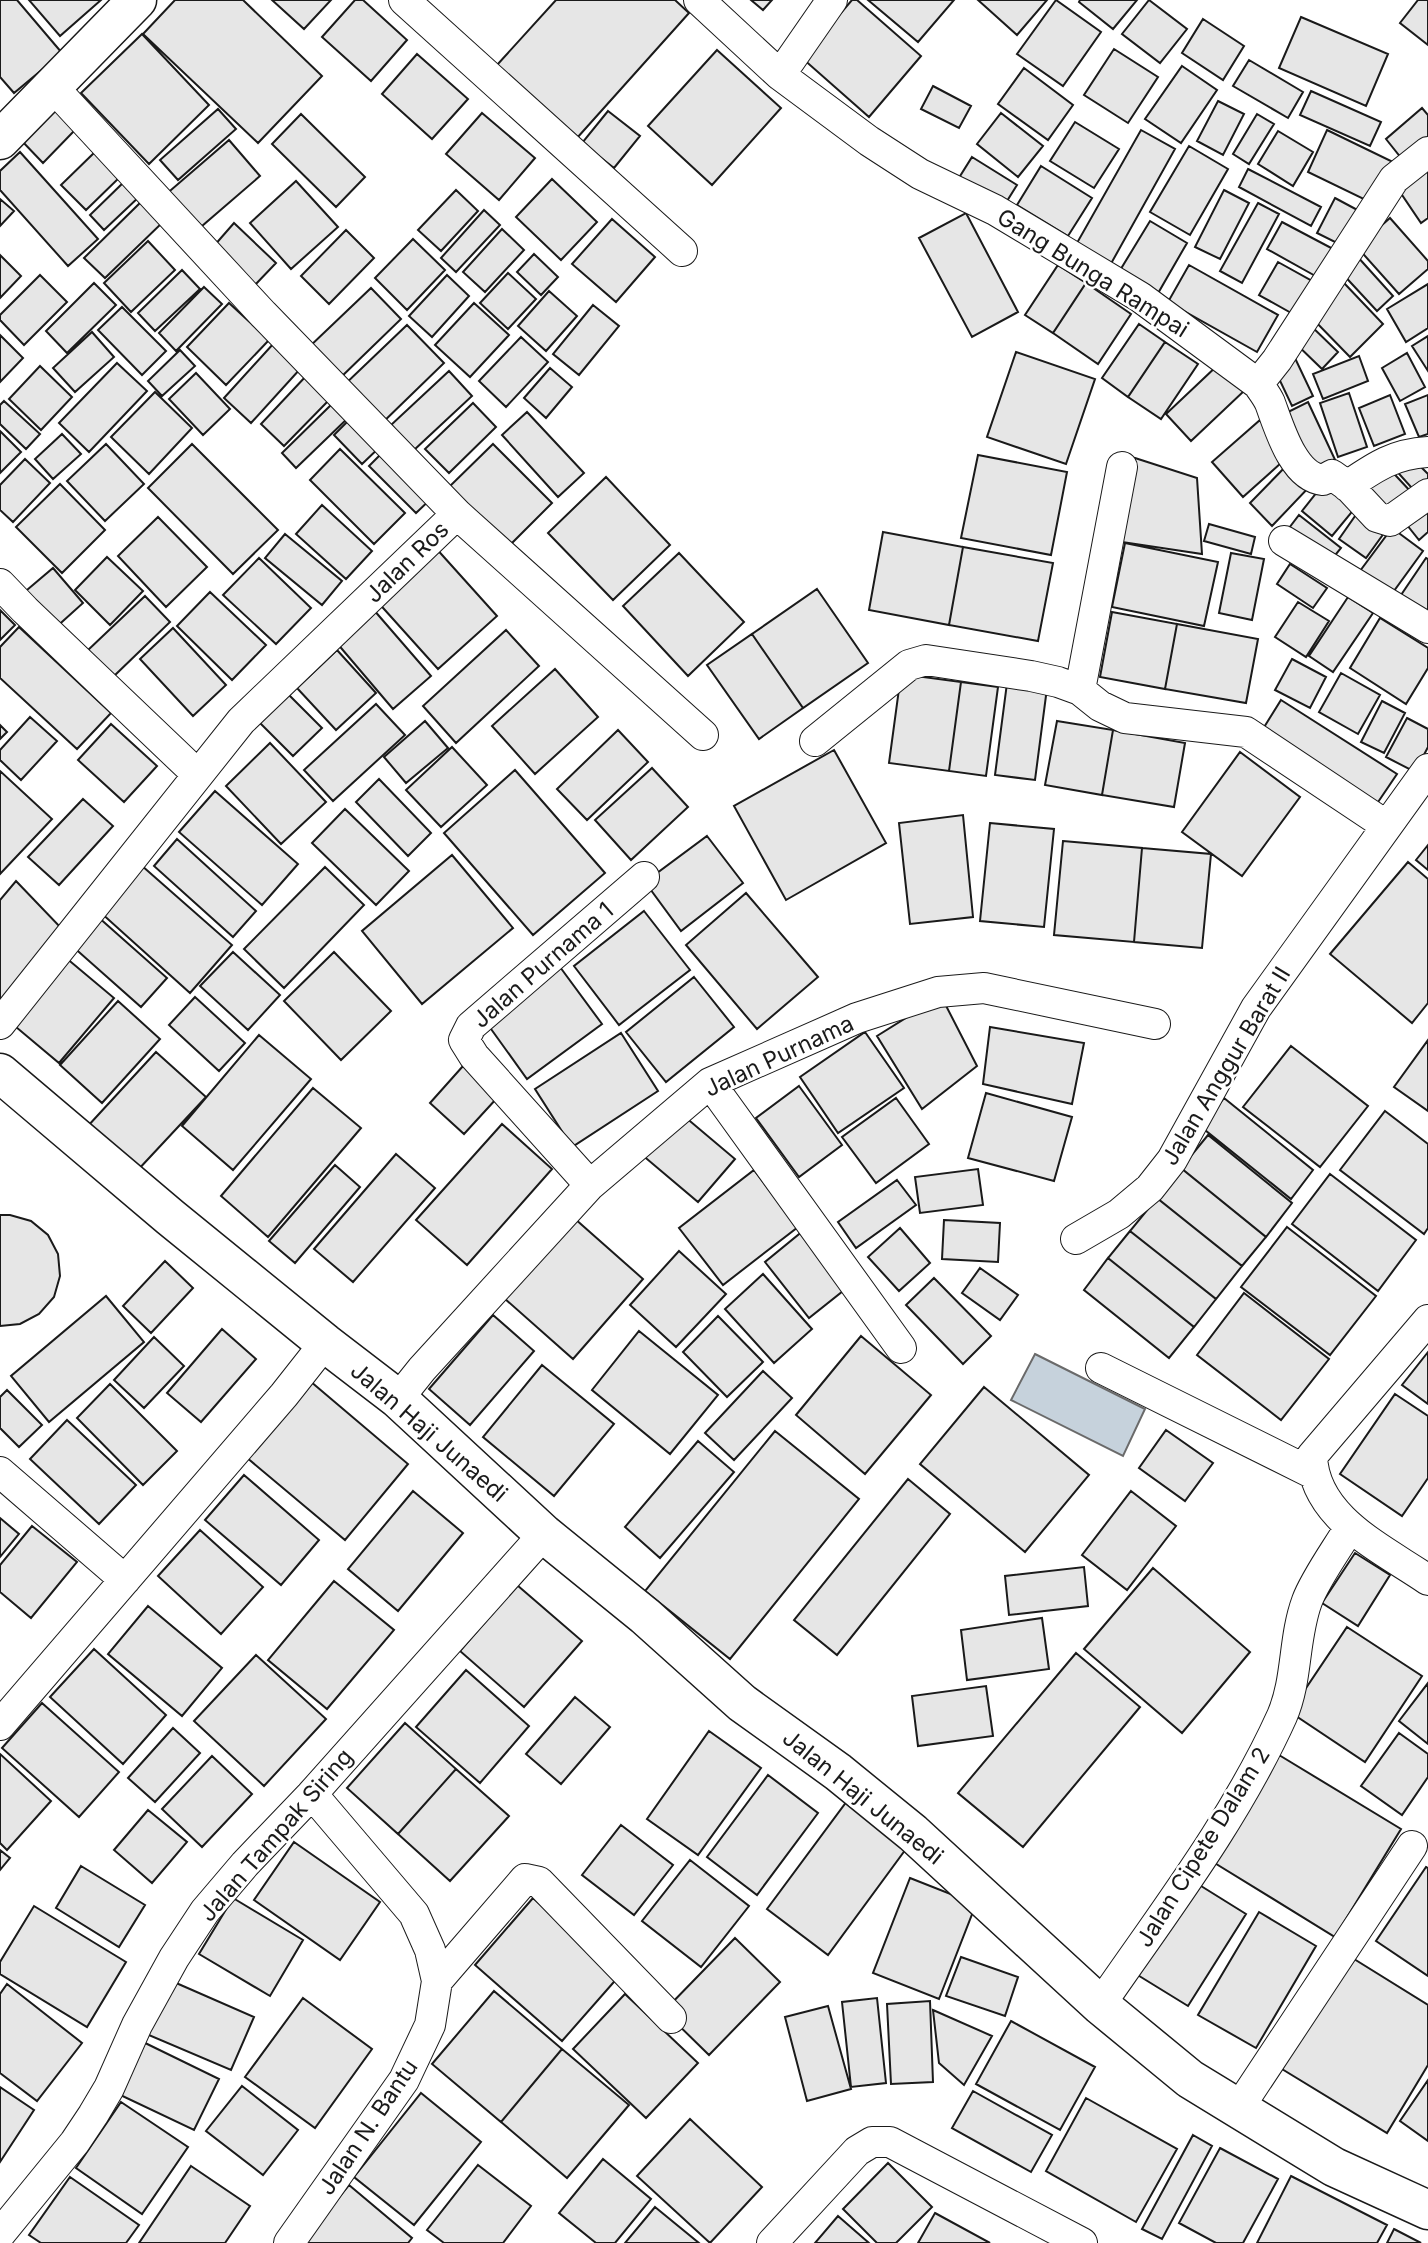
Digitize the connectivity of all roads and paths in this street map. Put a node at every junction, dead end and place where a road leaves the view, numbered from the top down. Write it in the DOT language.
graph roads {
  1 [pos="136,0"];
  2 [pos="404,0"];
  3 [pos="699,0"];
  4 [pos="832,0"];
  5 [pos="780,75"];
  6 [pos="52,86"];
  7 [pos="0,140"];
  8 [pos="1428,152"];
  9 [pos="682,251"];
  10 [pos="1258,384"];
  11 [pos="1428,452"];
  12 [pos="1122,467"];
  13 [pos="1347,486"];
  14 [pos="1428,494"];
  15 [pos="457,514"];
  16 [pos="1284,541"];
  17 [pos="0,584"];
  18 [pos="1428,628"];
  19 [pos="1080,691"];
  20 [pos="703,735"];
  21 [pos="814,741"];
  22 [pos="1428,769"];
  23 [pos="198,775"];
  24 [pos="1387,826"];
  25 [pos="644,877"];
  26 [pos="0,1024"];
  27 [pos="1155,1024"];
  28 [pos="0,1073"];
  29 [pos="710,1083"];
  30 [pos="590,1185"];
  31 [pos="1076,1239"];
  32 [pos="1428,1320"];
  33 [pos="325,1343"];
  34 [pos="901,1348"];
  35 [pos="1101,1368"];
  36 [pos="398,1399"];
  37 [pos="1312,1464"];
  38 [pos="0,1472"];
  39 [pos="1350,1527"];
  40 [pos="544,1534"];
  41 [pos="125,1580"];
  42 [pos="1428,1580"];
  43 [pos="0,1725"];
  44 [pos="312,1794"];
  45 [pos="1412,1846"];
  46 [pos="437,1981"];
  47 [pos="1100,2005"];
  48 [pos="671,2018"];
  49 [pos="1238,2109"];
  50 [pos="1428,2210"];
  51 [pos="0,2234"];
  52 [pos="289,2243"];
  53 [pos="772,2243"];
  54 [pos="1082,2243"];
  1 -- 6 [label="street"];
  2 -- 9 [label="street"];
  3 -- 5 [label="street, Gang Bunga Rampai"];
  4 -- 5 [label="street"];
  5 -- 10 [label="street, Gang Bunga Rampai"];
  6 -- 7 [label="street"];
  6 -- 15 [label="street, Jalan Ros"];
  8 -- 10 [label="street"];
  10 -- 13 [label="street, Gang Bunga Rampai"];
  11 -- 13 [label="street"];
  12 -- 19 [label="street"];
  13 -- 14 [label="street"];
  15 -- 20 [label="street"];
  15 -- 23 [label="street, Jalan Ros"];
  16 -- 18 [label="street"];
  17 -- 23 [label="street"];
  19 -- 21 [label="street"];
  19 -- 24 [label="street"];
  22 -- 24 [label="street, Jalan Anggur Barat II"];
  23 -- 26 [label="street, Jalan Ros"];
  24 -- 31 [label="street, Jalan Anggur Barat II"];
  25 -- 30 [label="street, Jalan Purnama 1"];
  27 -- 29 [label="street, Jalan Purnama"];
  28 -- 33 [label="street, Jalan Haji Junaedi"];
  29 -- 30 [label="street, Jalan Purnama"];
  29 -- 34 [label="street"];
  30 -- 36 [label="street, Jalan Purnama"];
  32 -- 37 [label="street"];
  33 -- 36 [label="street, Jalan Haji Junaedi"];
  33 -- 41 [label="street"];
  35 -- 37 [label="street"];
  36 -- 40 [label="street, Jalan Haji Junaedi"];
  37 -- 39 [label="street"];
  38 -- 41 [label="street"];
  39 -- 42 [label="street"];
  39 -- 47 [label="street, Jalan Cipete Dalam 2"];
  40 -- 44 [label="street, Jalan Tampak Siring"];
  40 -- 47 [label="street, Jalan Haji Junaedi"];
  41 -- 43 [label="street"];
  44 -- 46 [label="street, Jalan N. Bantu"];
  44 -- 51 [label="street, Jalan Tampak Siring"];
  45 -- 49 [label="street"];
  46 -- 48 [label="street"];
  46 -- 52 [label="street, Jalan N. Bantu"];
  47 -- 49 [label="street, Jalan Haji Junaedi"];
  49 -- 50 [label="street, Jalan Haji Junaedi"];
  53 -- 54 [label="street"];
}
